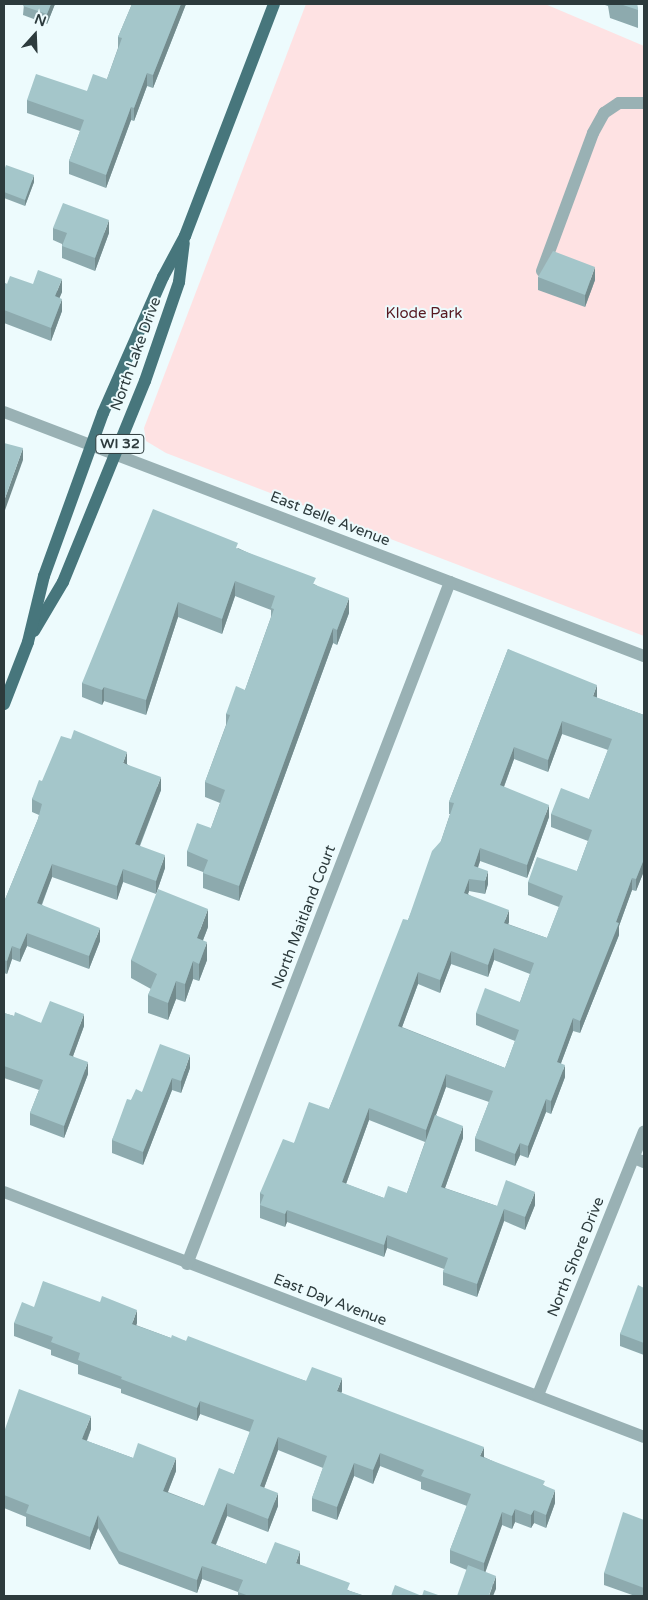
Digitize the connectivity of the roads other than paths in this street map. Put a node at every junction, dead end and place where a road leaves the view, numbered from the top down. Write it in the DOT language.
graph roads {
  1 [pos="274,4"];
  2 [pos="644,104"];
  3 [pos="185,236"];
  4 [pos="542,271"];
  5 [pos="4,412"];
  6 [pos="91,445"];
  7 [pos="116,454"];
  8 [pos="450,582"];
  9 [pos="28,642"];
  10 [pos="644,656"];
  11 [pos="4,704"];
  12 [pos="644,1131"];
  13 [pos="639,1160"];
  14 [pos="4,1192"];
  15 [pos="188,1264"];
  16 [pos="538,1395"];
  17 [pos="644,1437"];
  1 -- 3 [label="main road, North Lake Drive / WI 32"];
  2 -- 4 [label="street"];
  3 -- 6 [label="main road, North Lake Drive / WI 32"];
  3 -- 7 [label="main road, North Lake Drive / WI 32"];
  5 -- 6 [label="street, East Belle Avenue"];
  6 -- 7 [label="street, East Belle Avenue"];
  6 -- 9 [label="main road, North Lake Drive / WI 32"];
  7 -- 8 [label="street, East Belle Avenue"];
  7 -- 9 [label="main road, North Lake Drive / WI 32"];
  8 -- 10 [label="street, East Belle Avenue"];
  8 -- 15 [label="street, North Maitland Court"];
  9 -- 11 [label="main road, North Lake Drive / WI 32"];
  12 -- 13 [label="street, North Shore Drive"];
  13 -- 16 [label="street, North Shore Drive"];
  14 -- 15 [label="street, East Day Avenue"];
  15 -- 16 [label="street, East Day Avenue"];
  16 -- 17 [label="street, East Day Avenue"];
}
